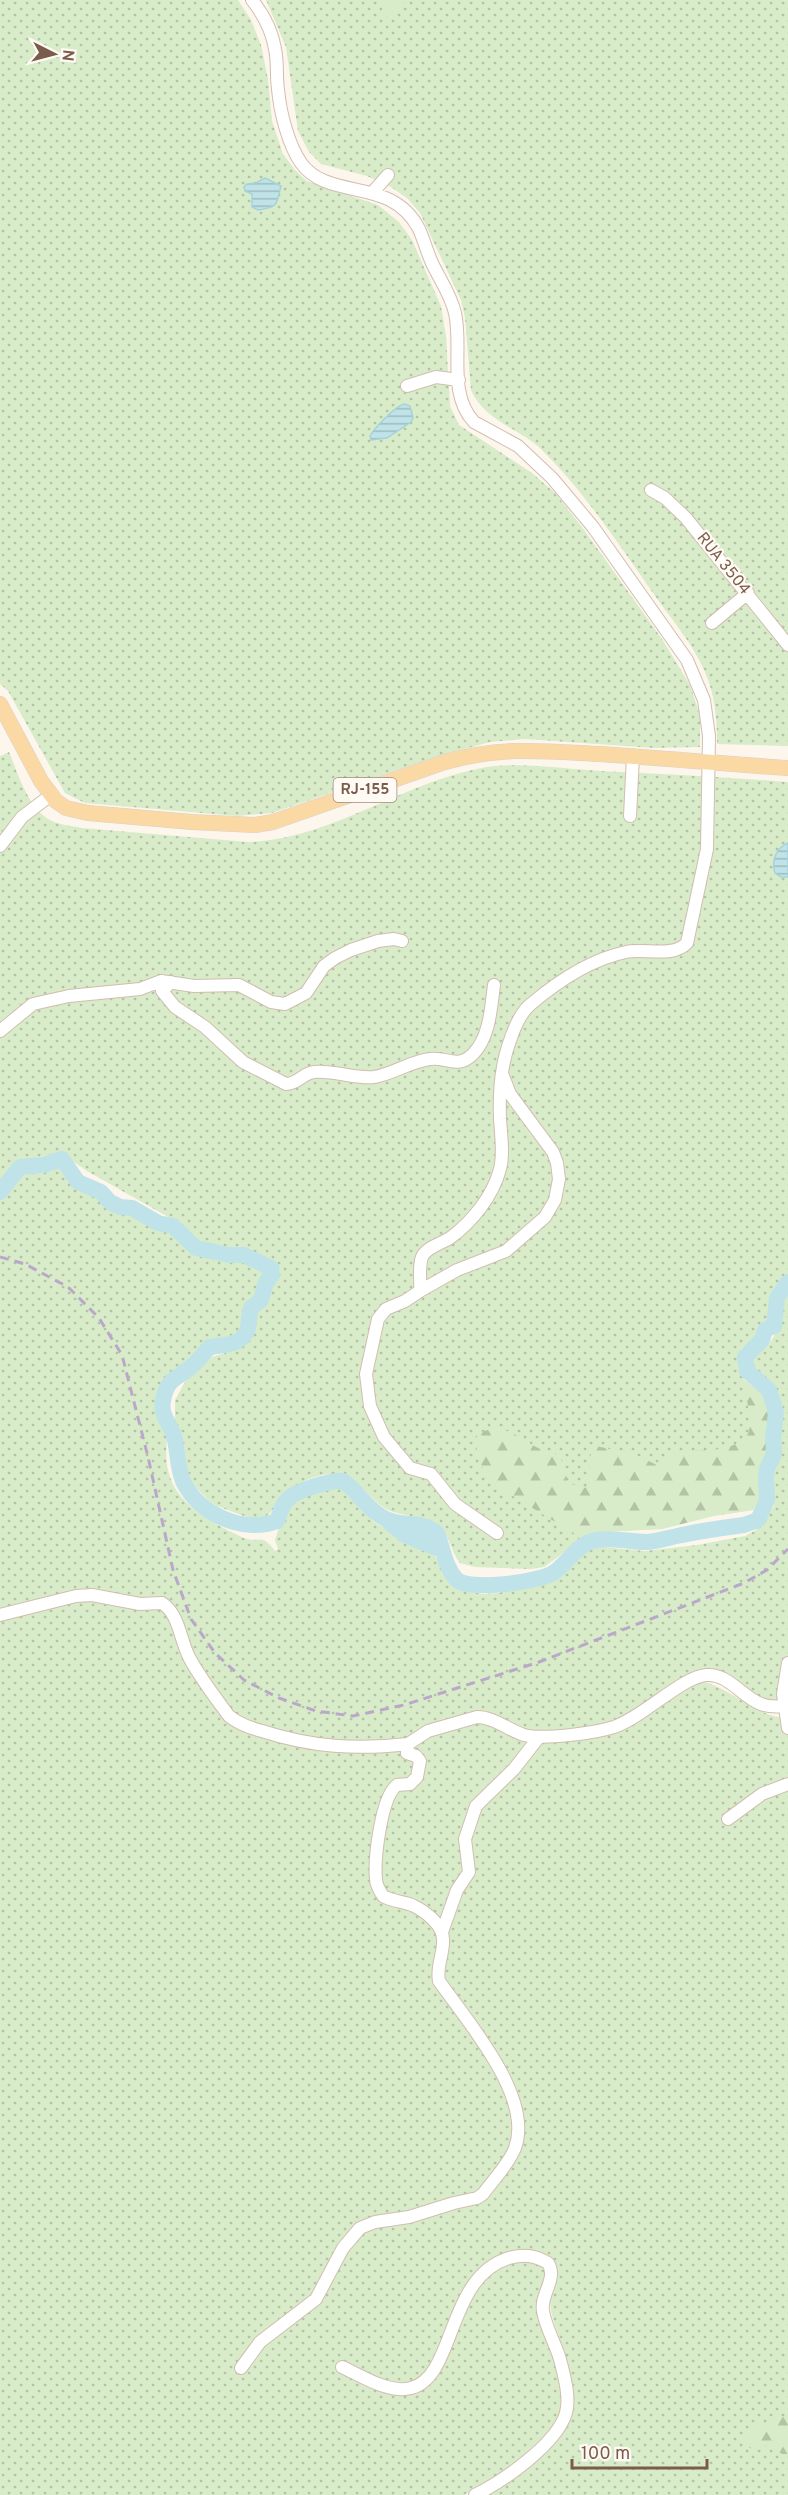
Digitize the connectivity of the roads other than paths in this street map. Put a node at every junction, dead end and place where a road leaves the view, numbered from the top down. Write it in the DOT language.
graph roads {
  1 [pos="252,0"];
  2 [pos="388,175"];
  3 [pos="372,193"];
  4 [pos="459,380"];
  5 [pos="407,386"];
  6 [pos="651,490"];
  7 [pos="748,593"];
  8 [pos="712,623"];
  9 [pos="788,645"];
  10 [pos="0,704"];
  11 [pos="633,756"];
  12 [pos="708,763"];
  13 [pos="788,768"];
  14 [pos="51,795"];
  15 [pos="630,816"];
  16 [pos="0,846"];
  17 [pos="402,940"];
  18 [pos="171,982"];
  19 [pos="494,985"];
  20 [pos="0,1031"];
  21 [pos="501,1068"];
  22 [pos="420,1291"];
  23 [pos="497,1533"];
  24 [pos="0,1615"];
  25 [pos="788,1663"];
  26 [pos="786,1706"];
  27 [pos="788,1728"];
  28 [pos="539,1737"];
  29 [pos="408,1744"];
  30 [pos="788,1784"];
  31 [pos="728,1819"];
  32 [pos="442,1932"];
  33 [pos="342,2367"];
  34 [pos="241,2368"];
  35 [pos="475,2495"];
  1 -- 3 [label="street"];
  2 -- 3 [label="street"];
  3 -- 4 [label="street"];
  4 -- 5 [label="street"];
  4 -- 12 [label="street"];
  6 -- 7 [label="street, RUA 3504"];
  7 -- 8 [label="street"];
  7 -- 9 [label="street, RUA 3504"];
  10 -- 14 [label="main road, RJ-155"];
  11 -- 12 [label="main road, RJ-155"];
  11 -- 14 [label="main road, RJ-155"];
  11 -- 15 [label="street"];
  12 -- 13 [label="main road, RJ-155"];
  12 -- 21 [label="street"];
  14 -- 16 [label="street"];
  17 -- 18 [label="street"];
  18 -- 19 [label="street"];
  18 -- 20 [label="street"];
  21 -- 22 [label="street"];
  21 -- 22 [label="street"];
  22 -- 23 [label="street"];
  24 -- 29 [label="street"];
  25 -- 26 [label="street"];
  26 -- 27 [label="street"];
  26 -- 28 [label="street"];
  28 -- 29 [label="street"];
  28 -- 32 [label="street"];
  29 -- 32 [label="street"];
  30 -- 31 [label="street"];
  32 -- 34 [label="street"];
  33 -- 35 [label="street"];
}
